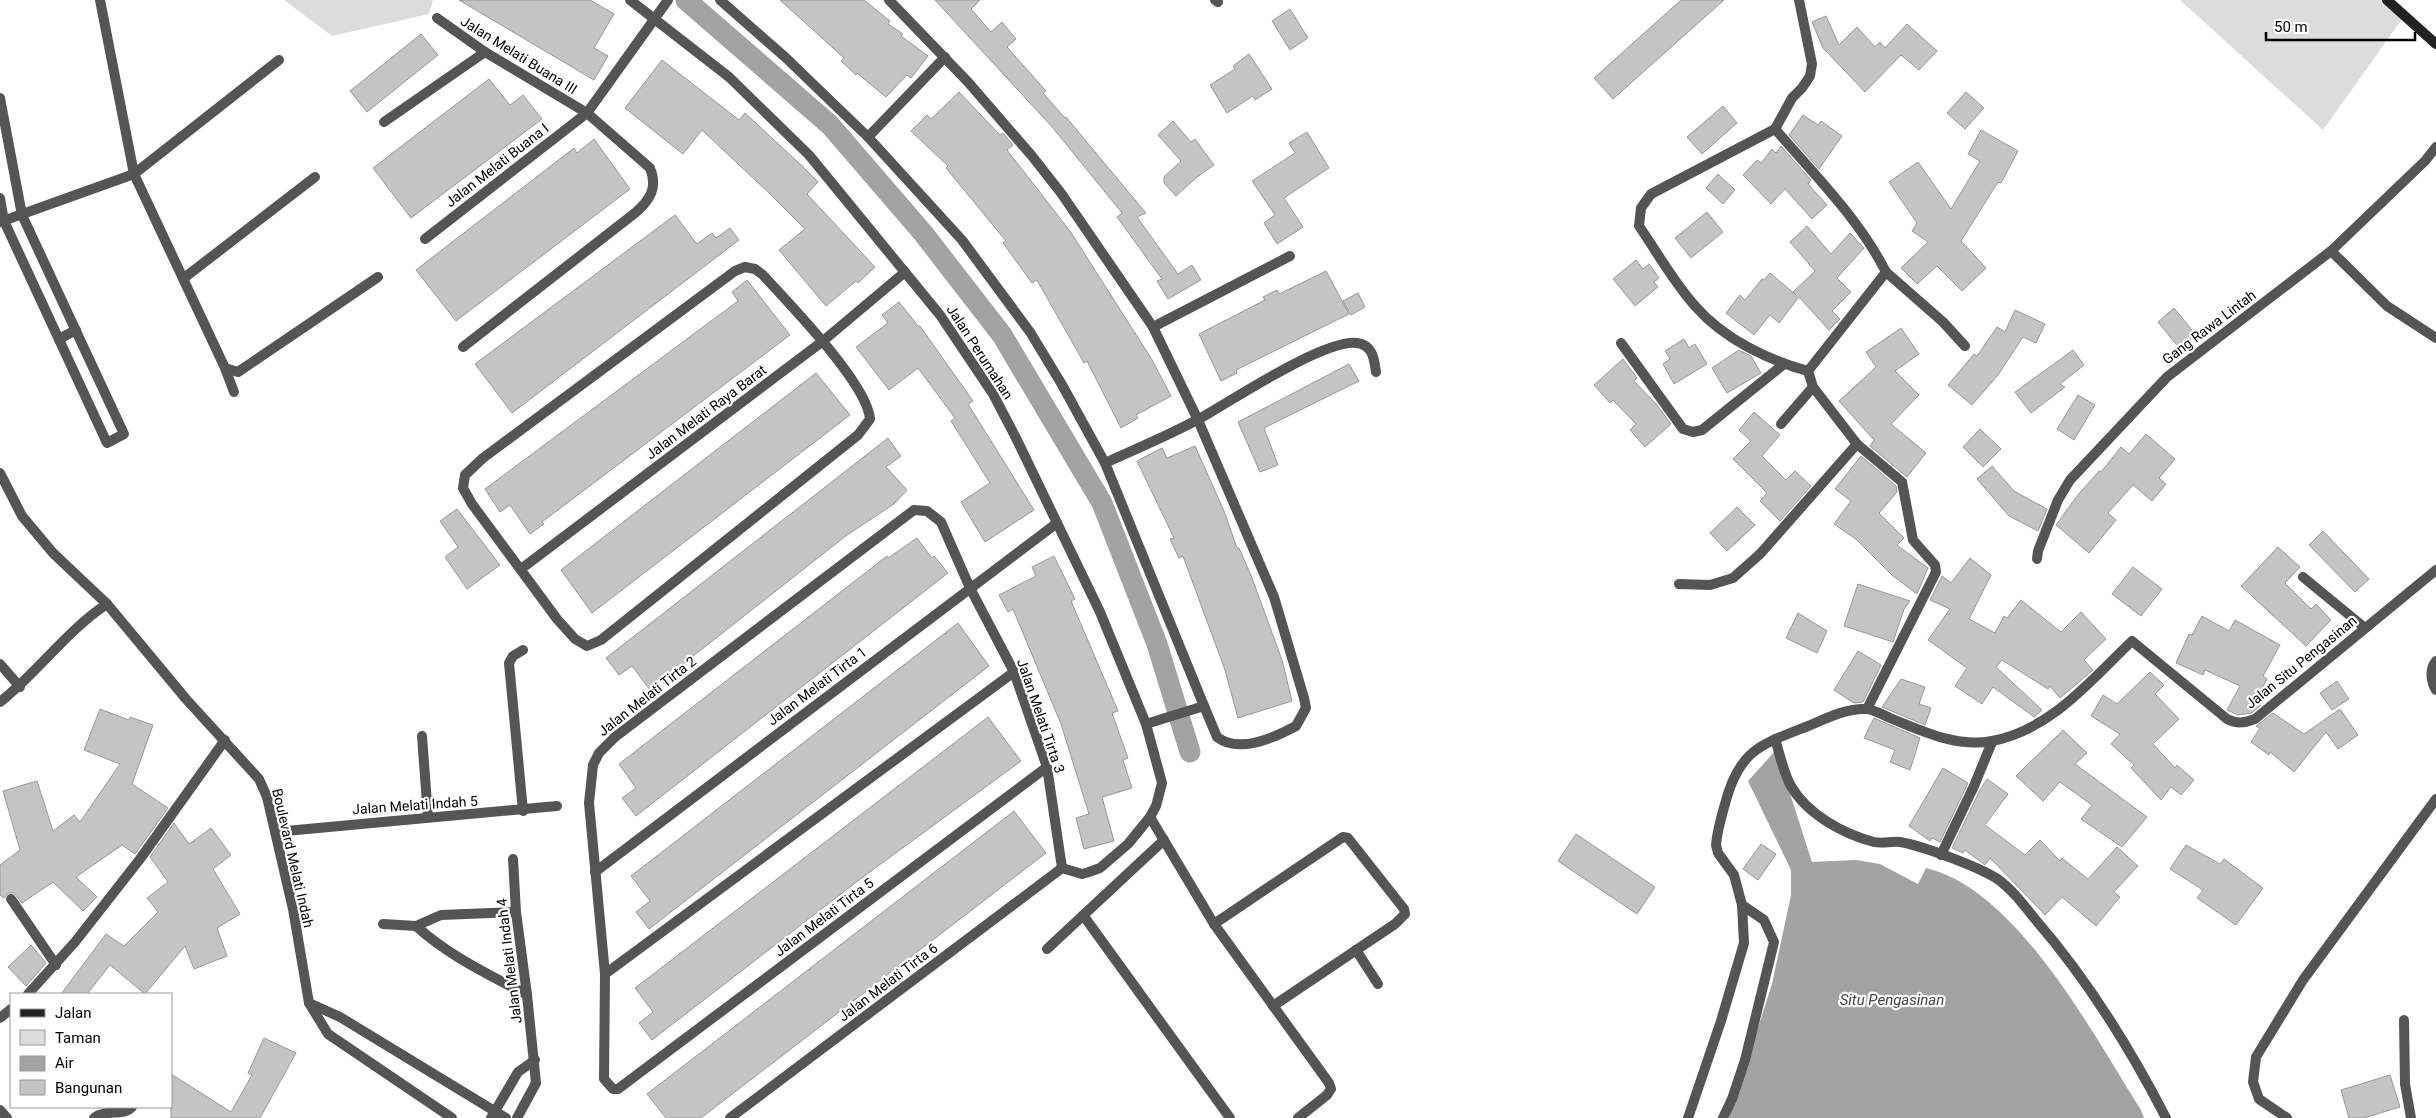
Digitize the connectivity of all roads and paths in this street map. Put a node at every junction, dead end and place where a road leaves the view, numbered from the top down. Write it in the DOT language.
graph roads {
  1 [pos="100,0"];
  2 [pos="630,0"];
  3 [pos="668,0"];
  4 [pos="720,0"];
  5 [pos="889,0"];
  6 [pos="1799,0"];
  7 [pos="2387,0"];
  8 [pos="656,15"];
  9 [pos="437,18"];
  10 [pos="2436,44"];
  11 [pos="485,52"];
  12 [pos="945,57"];
  13 [pos="278,60"];
  14 [pos="0,98"];
  15 [pos="587,114"];
  16 [pos="384,122"];
  17 [pos="1776,129"];
  18 [pos="868,137"];
  19 [pos="2436,147"];
  20 [pos="134,174"];
  21 [pos="315,178"];
  22 [pos="0,198"];
  23 [pos="22,214"];
  24 [pos="2,222"];
  25 [pos="424,239"];
  26 [pos="2331,251"];
  27 [pos="1290,256"];
  28 [pos="905,272"];
  29 [pos="1886,272"];
  30 [pos="378,277"];
  31 [pos="184,278"];
  32 [pos="1153,328"];
  33 [pos="76,330"];
  34 [pos="2436,338"];
  35 [pos="59,339"];
  36 [pos="823,341"];
  37 [pos="1621,343"];
  38 [pos="1965,346"];
  39 [pos="463,347"];
  40 [pos="1784,364"];
  41 [pos="225,368"];
  42 [pos="1808,371"];
  43 [pos="1376,372"];
  44 [pos="1813,387"];
  45 [pos="234,392"];
  46 [pos="1198,420"];
  47 [pos="1780,424"];
  48 [pos="1858,444"];
  49 [pos="1105,463"];
  50 [pos="0,473"];
  51 [pos="1057,523"];
  52 [pos="956,554"];
  53 [pos="2037,559"];
  54 [pos="521,570"];
  55 [pos="2436,570"];
  56 [pos="2303,577"];
  57 [pos="1679,584"];
  58 [pos="970,588"];
  59 [pos="107,604"];
  60 [pos="2365,628"];
  61 [pos="523,650"];
  62 [pos="2436,662"];
  63 [pos="0,664"];
  64 [pos="1014,672"];
  65 [pos="20,687"];
  66 [pos="2436,690"];
  67 [pos="0,702"];
  68 [pos="1200,707"];
  69 [pos="1867,708"];
  70 [pos="1146,724"];
  71 [pos="422,736"];
  72 [pos="1775,739"];
  73 [pos="225,740"];
  74 [pos="1992,742"];
  75 [pos="1047,767"];
  76 [pos="2436,799"];
  77 [pos="557,806"];
  78 [pos="523,811"];
  79 [pos="428,817"];
  80 [pos="1150,817"];
  81 [pos="275,832"];
  82 [pos="1164,840"];
  83 [pos="1941,855"];
  84 [pos="513,859"];
  85 [pos="1062,868"];
  86 [pos="595,872"];
  87 [pos="12,899"];
  88 [pos="1742,905"];
  89 [pos="516,912"];
  90 [pos="1083,916"];
  91 [pos="383,924"];
  92 [pos="1214,924"];
  93 [pos="416,926"];
  94 [pos="1047,949"];
  95 [pos="1356,950"];
  96 [pos="56,965"];
  97 [pos="605,974"];
  98 [pos="1378,984"];
  99 [pos="29,993"];
  100 [pos="528,995"];
  101 [pos="309,1004"];
  102 [pos="1273,1006"];
  103 [pos="10,1010"];
  104 [pos="0,1018"];
  105 [pos="2404,1020"];
  106 [pos="535,1060"];
  107 [pos="618,1088"];
  108 [pos="131,1108"];
  109 [pos="0,1110"];
  110 [pos="493,1115"];
  111 [pos="7,1118"];
  112 [pos="94,1118"];
  113 [pos="452,1118"];
  114 [pos="506,1118"];
  115 [pos="517,1118"];
  116 [pos="730,1118"];
  117 [pos="1230,1118"];
  118 [pos="1298,1118"];
  119 [pos="1688,1118"];
  120 [pos="1723,1118"];
  121 [pos="2166,1118"];
  122 [pos="2287,1118"];
  123 [pos="2411,1118"];
  1 -- 20 [label="street"];
  2 -- 8 [label="street"];
  3 -- 8 [label="street, Jalan Melati Buana I"];
  4 -- 18 [label="street"];
  5 -- 12 [label="street"];
  6 -- 17 [label="street"];
  7 -- 10 [label="main road"];
  8 -- 15 [label="street, Jalan Melati Buana I"];
  8 -- 28 [label="street, Jalan Perumahan"];
  9 -- 11 [label="street, Jalan Melati Buana III"];
  11 -- 15 [label="street, Jalan Melati Buana III"];
  11 -- 16 [label="street"];
  12 -- 18 [label="street"];
  12 -- 32 [label="street"];
  13 -- 20 [label="street"];
  14 -- 23 [label="street"];
  15 -- 25 [label="street, Jalan Melati Buana I"];
  15 -- 39 [label="street, Jalan Melati Buana III"];
  17 -- 29 [label="street"];
  17 -- 40 [label="street"];
  18 -- 49 [label="street"];
  19 -- 26 [label="street, Gang Rawa Lintah"];
  20 -- 23 [label="street"];
  20 -- 31 [label="street"];
  21 -- 31 [label="street"];
  22 -- 24 [label="street"];
  23 -- 24 [label="street"];
  23 -- 33 [label="street"];
  24 -- 35 [label="street"];
  26 -- 34 [label="street"];
  26 -- 53 [label="street, Gang Rawa Lintah"];
  27 -- 32 [label="street"];
  28 -- 36 [label="street, Jalan Melati Raya Barat"];
  28 -- 51 [label="street, Jalan Perumahan"];
  29 -- 38 [label="street"];
  29 -- 42 [label="street"];
  30 -- 41 [label="street"];
  31 -- 41 [label="street"];
  32 -- 46 [label="street"];
  33 -- 35 [label="street"];
  33 -- 35 [label="street"];
  36 -- 54 [label="street, Jalan Melati Raya Barat"];
  36 -- 54 [label="street"];
  36 -- 54 [label="street"];
  37 -- 40 [label="street"];
  40 -- 42 [label="street"];
  41 -- 45 [label="street"];
  42 -- 44 [label="street"];
  43 -- 46 [label="street"];
  44 -- 47 [label="street"];
  44 -- 48 [label="street"];
  46 -- 49 [label="street"];
  46 -- 68 [label="street"];
  48 -- 57 [label="street"];
  48 -- 69 [label="street"];
  49 -- 68 [label="street"];
  50 -- 59 [label="street, Boulevard Melati Indah"];
  51 -- 58 [label="street, Jalan Melati Tirta 1"];
  51 -- 70 [label="street, Jalan Perumahan"];
  52 -- 58 [label="street, Jalan Melati Tirta 3"];
  52 -- 86 [label="street, Jalan Melati Tirta 2"];
  55 -- 60 [label="street, Jalan Situ Pengasinan"];
  56 -- 60 [label="street"];
  58 -- 64 [label="street, Jalan Melati Tirta 3"];
  58 -- 86 [label="street, Jalan Melati Tirta 1"];
  59 -- 65 [label="street"];
  59 -- 73 [label="street, Boulevard Melati Indah"];
  60 -- 74 [label="street, Jalan Situ Pengasinan"];
  61 -- 78 [label="street"];
  62 -- 66 [label="street"];
  63 -- 65 [label="street"];
  64 -- 75 [label="street, Jalan Melati Tirta 3"];
  64 -- 97 [label="street"];
  65 -- 67 [label="street"];
  68 -- 70 [label="street"];
  69 -- 72 [label="street"];
  69 -- 74 [label="street"];
  70 -- 80 [label="street, Jalan Perumahan"];
  71 -- 79 [label="street"];
  72 -- 83 [label="street"];
  72 -- 88 [label="street"];
  73 -- 81 [label="street, Boulevard Melati Indah"];
  73 -- 96 [label="street"];
  74 -- 83 [label="street"];
  75 -- 85 [label="street, Jalan Melati Tirta 3"];
  75 -- 107 [label="street, Jalan Melati Tirta 5"];
  76 -- 122 [label="street"];
  77 -- 78 [label="street, Jalan Melati Indah 5"];
  78 -- 79 [label="street, Jalan Melati Indah 5"];
  79 -- 81 [label="street, Jalan Melati Indah 5"];
  80 -- 82 [label="street"];
  80 -- 85 [label="street"];
  81 -- 101 [label="street, Boulevard Melati Indah"];
  82 -- 90 [label="street"];
  82 -- 92 [label="street"];
  83 -- 121 [label="street"];
  84 -- 89 [label="street, Jalan Melati Indah 4"];
  85 -- 116 [label="street, Jalan Melati Tirta 6"];
  86 -- 97 [label="street, Jalan Melati Tirta 2"];
  87 -- 96 [label="street"];
  88 -- 119 [label="street"];
  88 -- 120 [label="street"];
  89 -- 93 [label="street"];
  89 -- 100 [label="street, Jalan Melati Indah 4"];
  90 -- 94 [label="street"];
  90 -- 117 [label="street"];
  91 -- 93 [label="street"];
  92 -- 95 [label="street"];
  92 -- 102 [label="street"];
  93 -- 100 [label="street"];
  95 -- 98 [label="street"];
  95 -- 102 [label="street"];
  96 -- 99 [label="street"];
  97 -- 107 [label="street, Jalan Melati Tirta 2"];
  100 -- 106 [label="street, Jalan Melati Indah 4"];
  101 -- 110 [label="street"];
  101 -- 113 [label="street, Boulevard Melati Indah"];
  102 -- 118 [label="street"];
  103 -- 104 [label="street"];
  105 -- 123 [label="street"];
  106 -- 110 [label="street"];
  106 -- 115 [label="street, Jalan Melati Indah 4"];
  108 -- 112 [label="street"];
  109 -- 111 [label="street"];
  110 -- 114 [label="street"];
}
